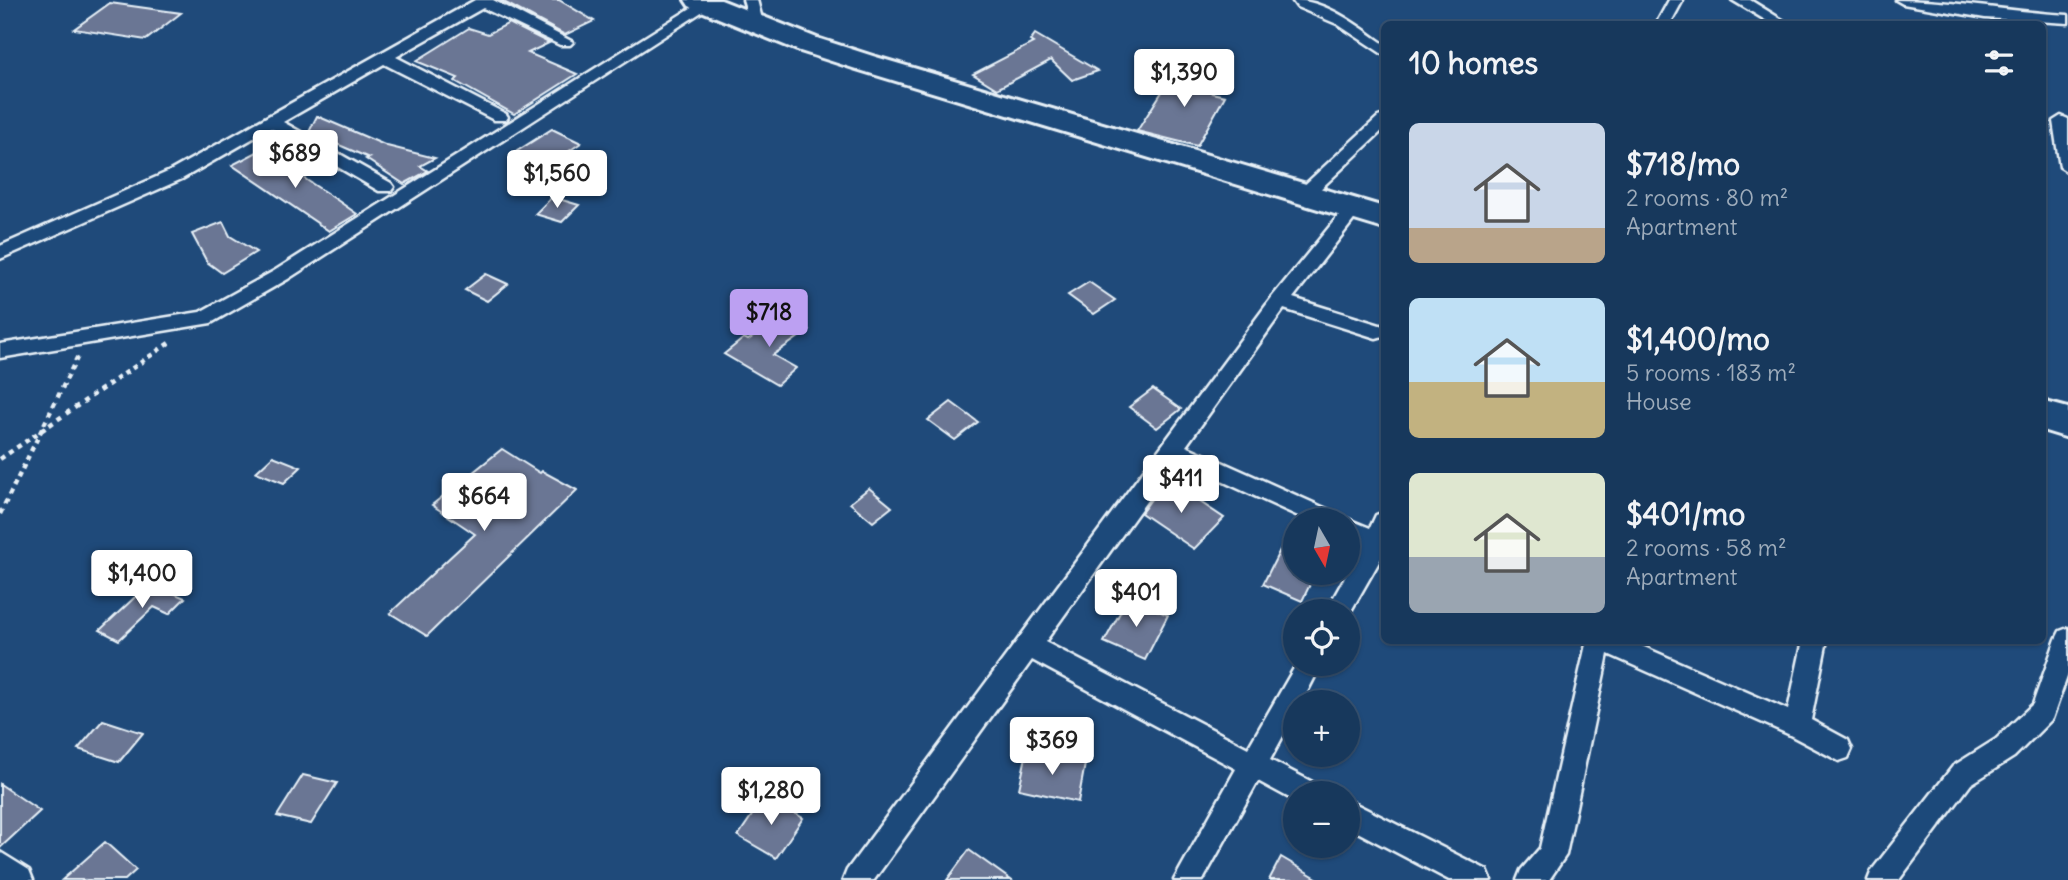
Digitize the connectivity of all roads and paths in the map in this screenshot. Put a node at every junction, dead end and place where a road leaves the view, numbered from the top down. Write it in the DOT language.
graph roads {
  1 [pos="1299,0"];
  2 [pos="1676,0"];
  3 [pos="1739,0"];
  4 [pos="1903,0"];
  5 [pos="484,1"];
  6 [pos="703,2"];
  7 [pos="753,11"];
  8 [pos="1947,17"];
  9 [pos="2068,19"];
  10 [pos="1665,21"];
  11 [pos="1777,21"];
  12 [pos="565,42"];
  13 [pos="1381,49"];
  14 [pos="383,57"];
  15 [pos="500,117"];
  16 [pos="2046,118"];
  17 [pos="270,121"];
  18 [pos="2065,121"];
  19 [pos="1381,123"];
  20 [pos="2068,167"];
  21 [pos="385,187"];
  22 [pos="1306,192"];
  23 [pos="1354,208"];
  24 [pos="1381,217"];
  25 [pos="43,234"];
  26 [pos="0,238"];
  27 [pos="0,253"];
  28 [pos="1280,301"];
  29 [pos="204,318"];
  30 [pos="1376,331"];
  31 [pos="86,339"];
  32 [pos="3,352"];
  33 [pos="2046,416"];
  34 [pos="2068,422"];
  35 [pos="40,434"];
  36 [pos="1172,449"];
  37 [pos="0,459"];
  38 [pos="1303,508"];
  39 [pos="0,514"];
  40 [pos="1360,530"];
  41 [pos="1381,535"];
  42 [pos="1381,537"];
  43 [pos="1345,599"];
  44 [pos="2068,639"];
  45 [pos="1599,644"];
  46 [pos="1609,644"];
  47 [pos="1814,644"];
  48 [pos="1029,646"];
  49 [pos="1303,676"];
  50 [pos="1797,726"];
  51 [pos="1839,749"];
  52 [pos="1254,765"];
  53 [pos="1284,781"];
  54 [pos="1360,819"];
  55 [pos="0,866"];
  56 [pos="19,880"];
  57 [pos="857,880"];
  58 [pos="1188,880"];
  59 [pos="1477,880"];
  60 [pos="1531,880"];
  61 [pos="1882,880"];
  1 -- 13 [label="street"];
  2 -- 10 [label="street"];
  3 -- 11 [label="street"];
  4 -- 8 [label="street"];
  5 -- 12 [label="street"];
  5 -- 14 [label="street"];
  6 -- 7 [label="highway"];
  6 -- 29 [label="street"];
  7 -- 22 [label="highway"];
  8 -- 9 [label="street"];
  14 -- 15 [label="street"];
  14 -- 17 [label="street"];
  16 -- 18 [label="street"];
  17 -- 21 [label="street"];
  17 -- 25 [label="street"];
  18 -- 20 [label="street"];
  19 -- 22 [label="street"];
  22 -- 23 [label="highway"];
  23 -- 24 [label="highway"];
  23 -- 28 [label="street"];
  25 -- 26 [label="street"];
  25 -- 27 [label="street"];
  28 -- 30 [label="street"];
  28 -- 36 [label="street"];
  29 -- 31 [label="street"];
  29 -- 35 [label="path"];
  31 -- 32 [label="street"];
  31 -- 35 [label="path"];
  33 -- 34 [label="highway"];
  35 -- 37 [label="path"];
  35 -- 39 [label="path"];
  36 -- 38 [label="street"];
  36 -- 48 [label="street"];
  40 -- 41 [label="street"];
  42 -- 43 [label="street"];
  44 -- 61 [label="street"];
  45 -- 60 [label="street"];
  46 -- 50 [label="street"];
  47 -- 50 [label="street"];
  48 -- 52 [label="street"];
  48 -- 57 [label="street"];
  49 -- 52 [label="street"];
  50 -- 51 [label="street"];
  52 -- 53 [label="street"];
  52 -- 58 [label="street"];
  54 -- 59 [label="street"];
  55 -- 56 [label="street"];
}
